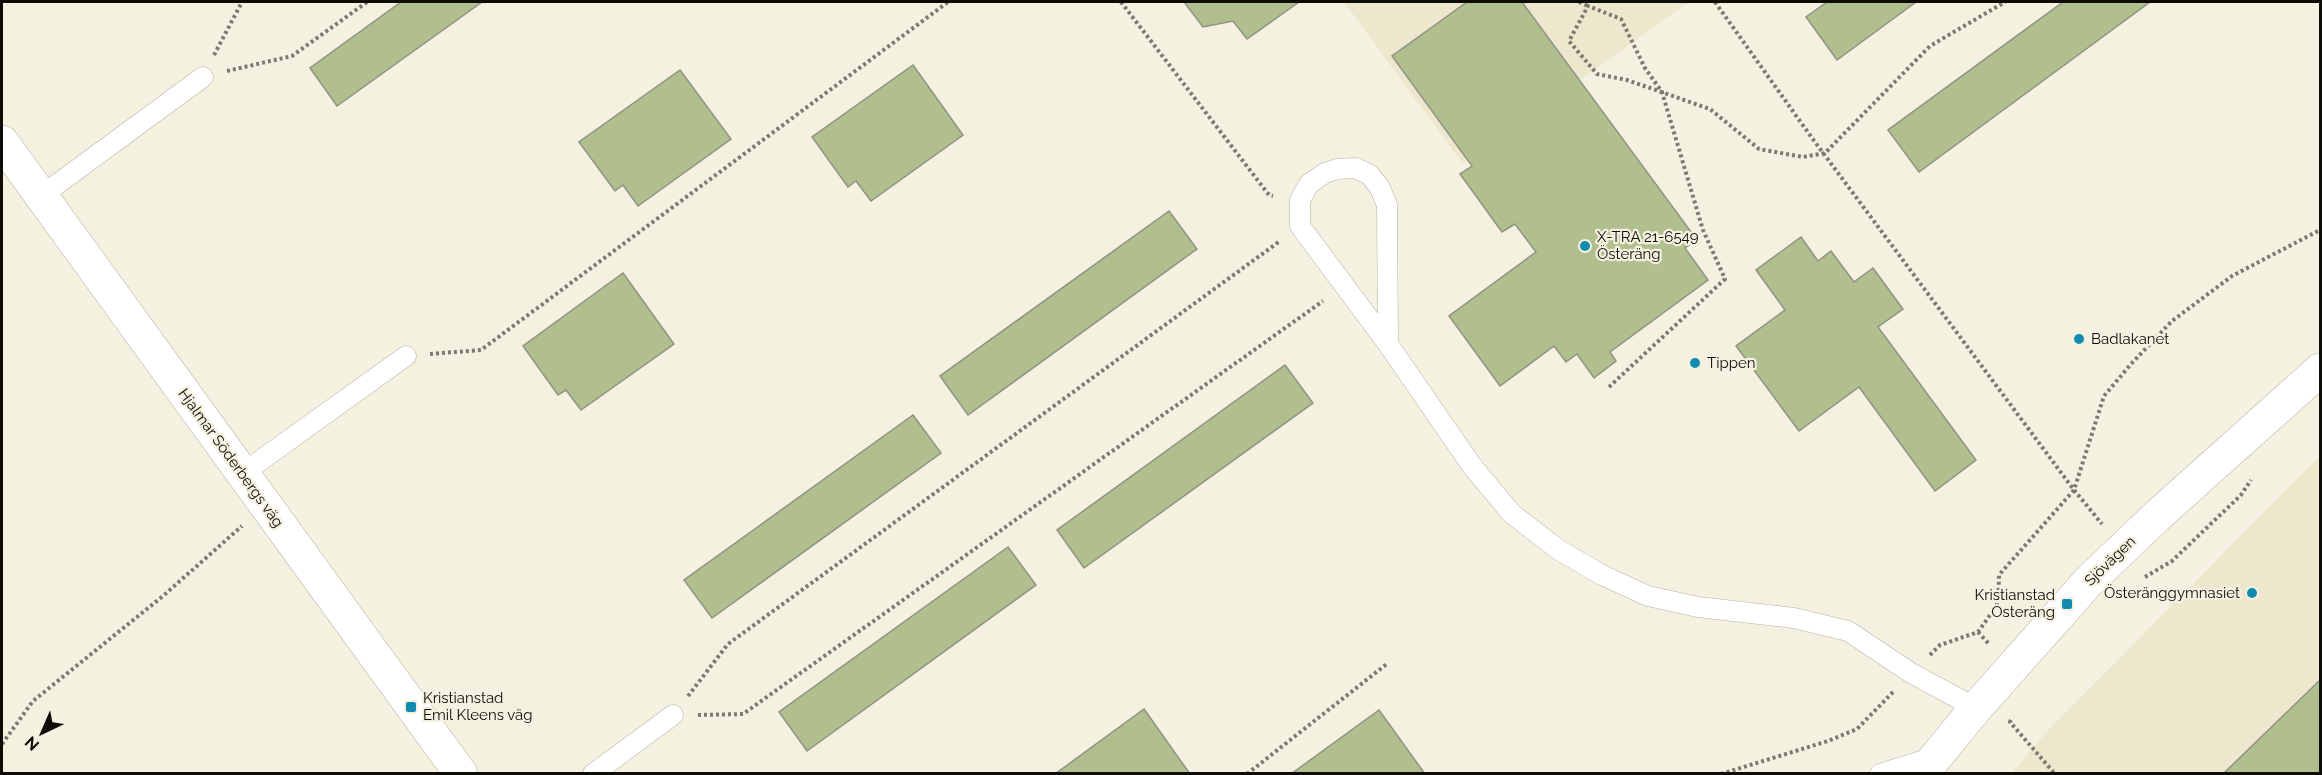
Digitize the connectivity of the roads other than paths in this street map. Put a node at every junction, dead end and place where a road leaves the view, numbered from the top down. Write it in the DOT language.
graph roads {
  1 [pos="202,77"];
  2 [pos="2,142"];
  3 [pos="41,196"];
  4 [pos="1388,344"];
  5 [pos="406,356"];
  6 [pos="2320,370"];
  7 [pos="243,473"];
  8 [pos="1976,708"];
  9 [pos="673,715"];
  10 [pos="1928,766"];
  11 [pos="461,774"];
  12 [pos="593,774"];
  13 [pos="1880,774"];
  1 -- 3 [label="lane"];
  2 -- 3 [label="street, Hjalmar Söderbergs väg"];
  3 -- 7 [label="street, Hjalmar Söderbergs väg"];
  4 -- 4 [label="lane"];
  4 -- 8 [label="lane"];
  5 -- 7 [label="lane"];
  6 -- 8 [label="street, Sjövägen"];
  7 -- 11 [label="street, Hjalmar Söderbergs väg"];
  8 -- 10 [label="street, Sjövägen"];
  9 -- 12 [label="lane"];
  10 -- 13 [label="lane"];
}
